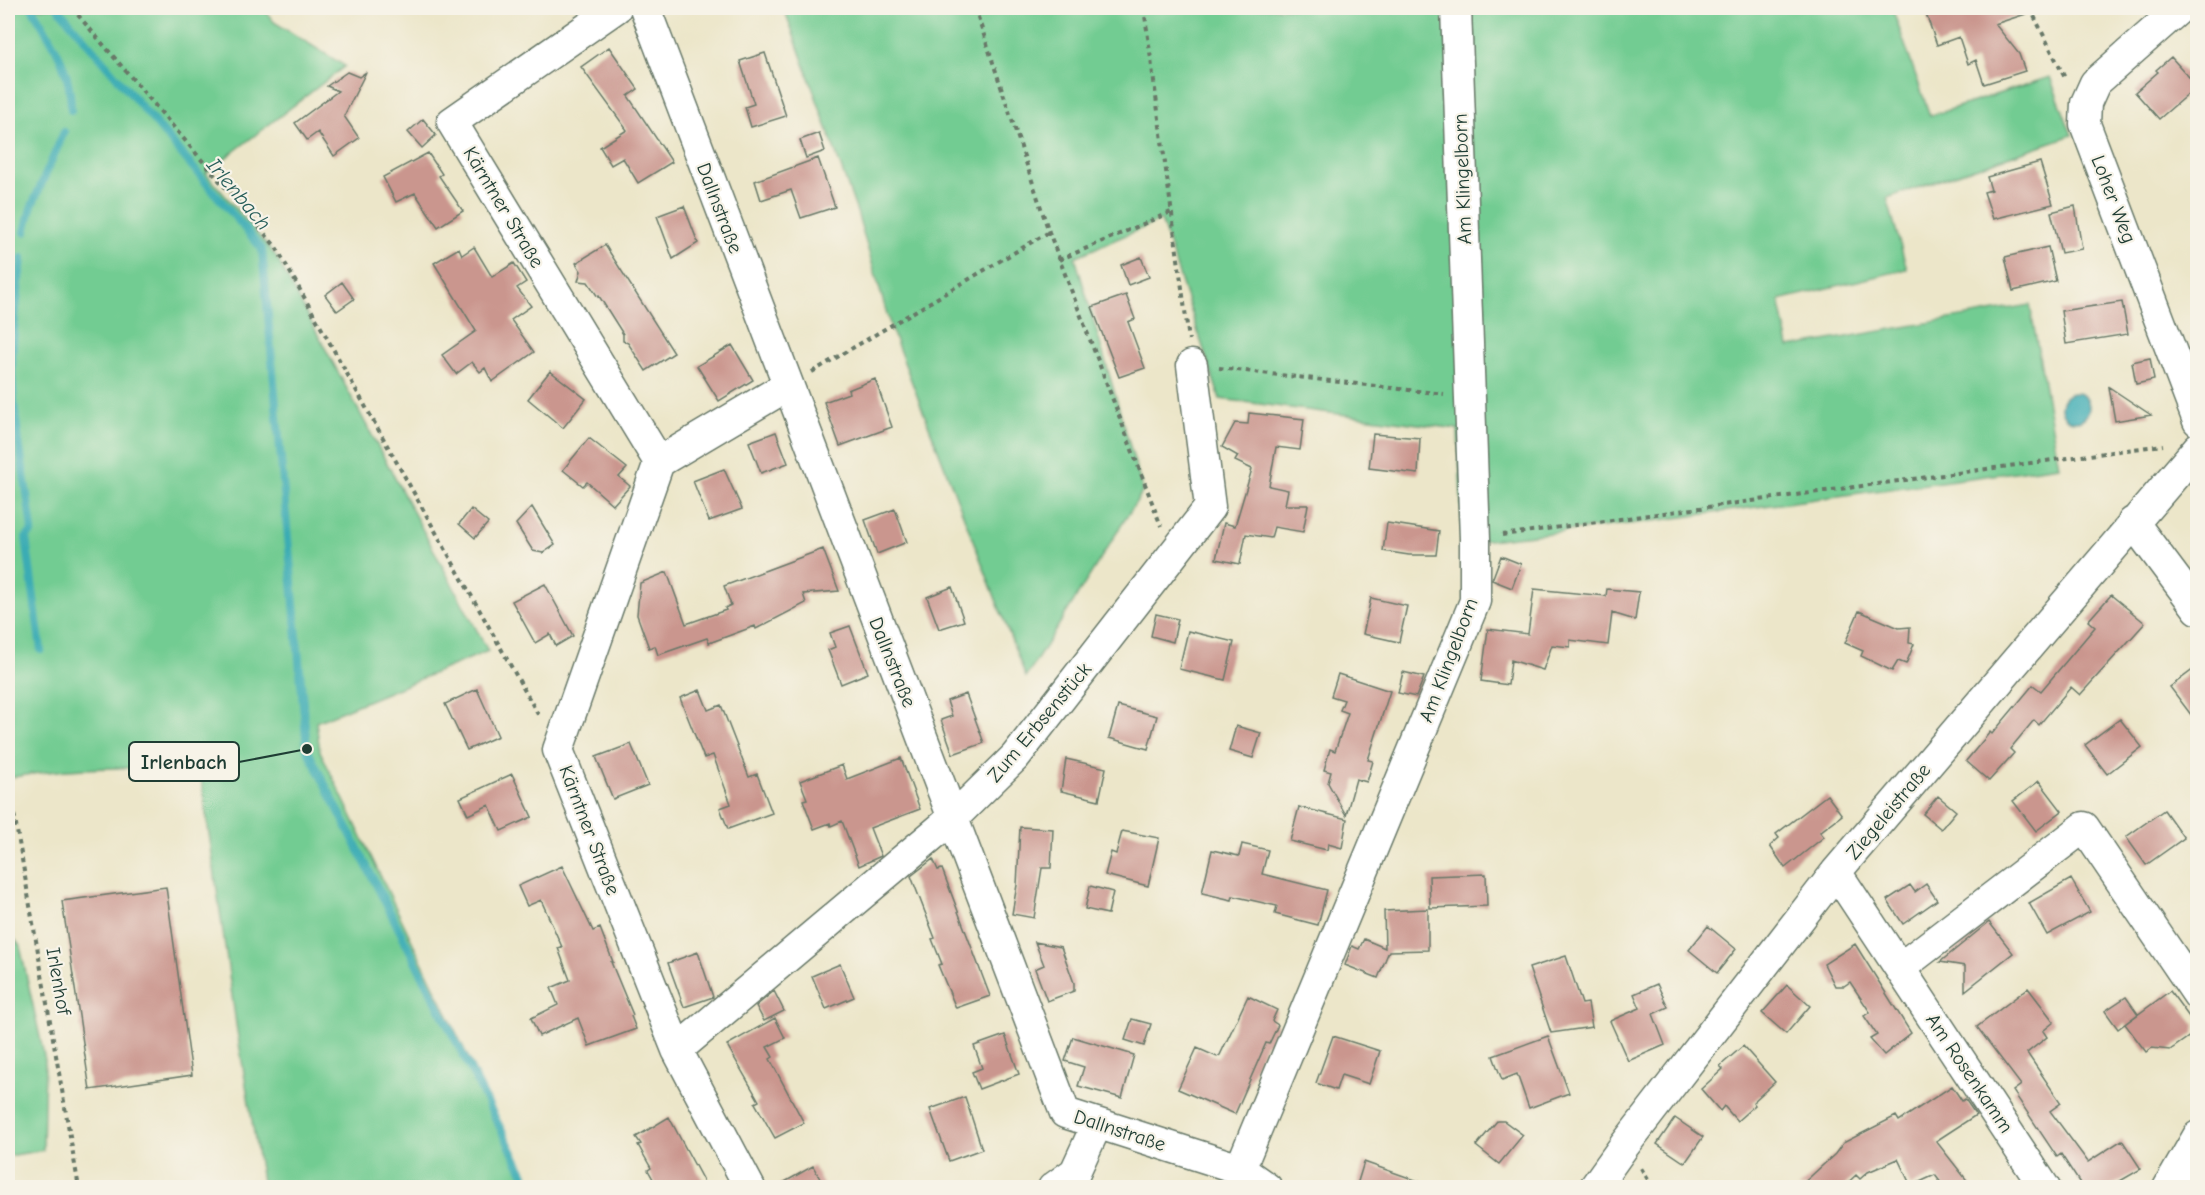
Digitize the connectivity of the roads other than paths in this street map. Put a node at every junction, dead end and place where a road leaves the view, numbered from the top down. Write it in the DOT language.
graph roads {
  1 [pos="616,8"];
  2 [pos="645,8"];
  3 [pos="1456,8"];
  4 [pos="2180,8"];
  5 [pos="1192,365"];
  6 [pos="787,387"];
  7 [pos="2198,421"];
  8 [pos="2186,446"];
  9 [pos="659,462"];
  10 [pos="2133,522"];
  11 [pos="2198,609"];
  12 [pos="954,817"];
  13 [pos="1836,872"];
  14 [pos="1900,968"];
  15 [pos="2198,995"];
  16 [pos="677,1050"];
  17 [pos="1097,1124"];
  18 [pos="2198,1136"];
  19 [pos="1240,1169"];
  20 [pos="2034,1184"];
  21 [pos="750,1188"];
  22 [pos="1053,1188"];
  23 [pos="1267,1188"];
  24 [pos="1594,1188"];
  25 [pos="2168,1188"];
  1 -- 9 [label="street, Kärntner Straße"];
  2 -- 6 [label="street, Dallnstraße"];
  3 -- 19 [label="street, Am Klingelborn"];
  4 -- 7 [label="street, Loher Weg"];
  5 -- 12 [label="street, Zum Erbsenstück"];
  6 -- 9 [label="street"];
  6 -- 12 [label="street, Dallnstraße"];
  8 -- 10 [label="street, Ziegeleistraße"];
  9 -- 16 [label="street, Kärntner Straße"];
  10 -- 11 [label="street"];
  10 -- 13 [label="street, Ziegeleistraße"];
  12 -- 16 [label="street, Zum Erbsenstück"];
  12 -- 17 [label="street, Dallnstraße"];
  13 -- 14 [label="street, Am Rosenkamm"];
  13 -- 24 [label="street, Ziegeleistraße"];
  14 -- 15 [label="street"];
  14 -- 20 [label="street, Am Rosenkamm"];
  16 -- 21 [label="street, Kärntner Straße"];
  17 -- 19 [label="street, Dallnstraße"];
  17 -- 22 [label="street"];
  18 -- 25 [label="street"];
  19 -- 23 [label="street, Dallnstraße"];
}
